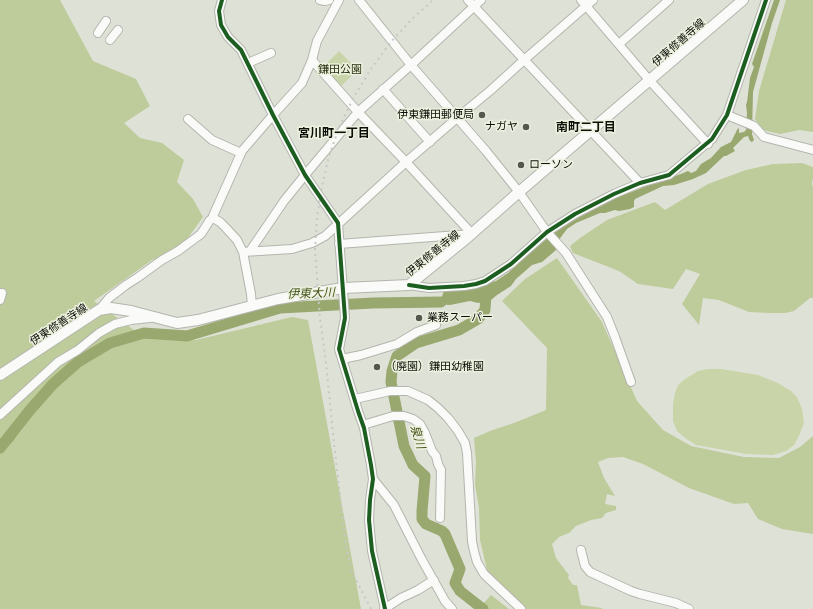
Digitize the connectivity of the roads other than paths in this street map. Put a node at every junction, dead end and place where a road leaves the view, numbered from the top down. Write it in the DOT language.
graph roads {
  1 [pos="222,0"];
  2 [pos="320,0"];
  3 [pos="329,0"];
  4 [pos="339,0"];
  5 [pos="359,0"];
  6 [pos="468,0"];
  7 [pos="481,0"];
  8 [pos="669,0"];
  9 [pos="766,0"];
  10 [pos="741,1"];
  11 [pos="587,2"];
  12 [pos="475,7"];
  13 [pos="106,21"];
  14 [pos="118,30"];
  15 [pos="98,33"];
  16 [pos="110,40"];
  17 [pos="619,44"];
  18 [pos="271,53"];
  19 [pos="312,60"];
  20 [pos="524,60"];
  21 [pos="248,63"];
  22 [pos="412,65"];
  23 [pos="650,81"];
  24 [pos="383,89"];
  25 [pos="358,112"];
  26 [pos="273,115"];
  27 [pos="730,116"];
  28 [pos="457,118"];
  29 [pos="188,119"];
  30 [pos="592,130"];
  31 [pos="430,142"];
  32 [pos="708,144"];
  33 [pos="813,150"];
  34 [pos="241,154"];
  35 [pos="406,162"];
  36 [pos="305,175"];
  37 [pos="640,182"];
  38 [pos="519,192"];
  39 [pos="213,218"];
  40 [pos="338,223"];
  41 [pos="547,232"];
  42 [pos="472,234"];
  43 [pos="340,244"];
  44 [pos="247,252"];
  45 [pos="410,285"];
  46 [pos="343,292"];
  47 [pos="0,293"];
  48 [pos="0,300"];
  49 [pos="252,306"];
  50 [pos="99,310"];
  51 [pos="155,317"];
  52 [pos="436,325"];
  53 [pos="342,359"];
  54 [pos="0,375"];
  55 [pos="631,382"];
  56 [pos="355,399"];
  57 [pos="0,415"];
  58 [pos="363,425"];
  59 [pos="374,479"];
  60 [pos="440,518"];
  61 [pos="581,550"];
  62 [pos="434,580"];
  63 [pos="385,609"];
  64 [pos="452,609"];
  65 [pos="521,609"];
  66 [pos="689,609"];
  1 -- 21 [label="street"];
  2 -- 3 [label="street"];
  4 -- 19 [label="street"];
  5 -- 22 [label="street"];
  6 -- 12 [label="street"];
  7 -- 12 [label="street"];
  8 -- 17 [label="street"];
  9 -- 27 [label="street"];
  10 -- 23 [label="main road, 伊東修善寺線"];
  11 -- 17 [label="street"];
  11 -- 20 [label="street"];
  12 -- 20 [label="street"];
  12 -- 22 [label="street"];
  13 -- 15 [label="street"];
  14 -- 16 [label="street"];
  17 -- 23 [label="street"];
  18 -- 21 [label="street"];
  19 -- 25 [label="street"];
  19 -- 26 [label="street"];
  20 -- 28 [label="street"];
  20 -- 30 [label="street"];
  21 -- 26 [label="street"];
  22 -- 24 [label="street"];
  22 -- 28 [label="street"];
  23 -- 30 [label="main road, 伊東修善寺線"];
  23 -- 32 [label="street"];
  24 -- 25 [label="street"];
  24 -- 31 [label="street"];
  25 -- 35 [label="street"];
  25 -- 36 [label="street"];
  26 -- 34 [label="street"];
  26 -- 36 [label="street"];
  27 -- 32 [label="street"];
  27 -- 33 [label="street"];
  28 -- 31 [label="street"];
  28 -- 38 [label="street"];
  29 -- 34 [label="street"];
  30 -- 37 [label="street"];
  30 -- 38 [label="main road, 伊東修善寺線"];
  31 -- 35 [label="street"];
  32 -- 37 [label="street"];
  34 -- 39 [label="street"];
  35 -- 40 [label="street"];
  35 -- 42 [label="street"];
  36 -- 40 [label="street"];
  36 -- 44 [label="street"];
  37 -- 41 [label="street"];
  38 -- 41 [label="street"];
  38 -- 42 [label="main road, 伊東修善寺線"];
  39 -- 44 [label="street"];
  39 -- 50 [label="street"];
  40 -- 43 [label="street"];
  40 -- 44 [label="street"];
  41 -- 45 [label="street"];
  41 -- 55 [label="street"];
  42 -- 43 [label="street"];
  42 -- 45 [label="main road, 伊東修善寺線"];
  43 -- 46 [label="street"];
  44 -- 49 [label="street"];
  45 -- 46 [label="main road, 伊東修善寺線"];
  46 -- 49 [label="main road, 伊東修善寺線"];
  46 -- 53 [label="street"];
  47 -- 48 [label="street"];
  49 -- 51 [label="main road, 伊東修善寺線"];
  50 -- 51 [label="main road, 伊東修善寺線"];
  50 -- 54 [label="main road, 伊東修善寺線"];
  51 -- 57 [label="street"];
  52 -- 53 [label="street"];
  53 -- 56 [label="street"];
  56 -- 58 [label="street"];
  56 -- 65 [label="street"];
  58 -- 59 [label="street"];
  58 -- 60 [label="street"];
  59 -- 62 [label="street"];
  59 -- 63 [label="street"];
  61 -- 66 [label="street"];
  62 -- 63 [label="street"];
  62 -- 64 [label="street"];
}
